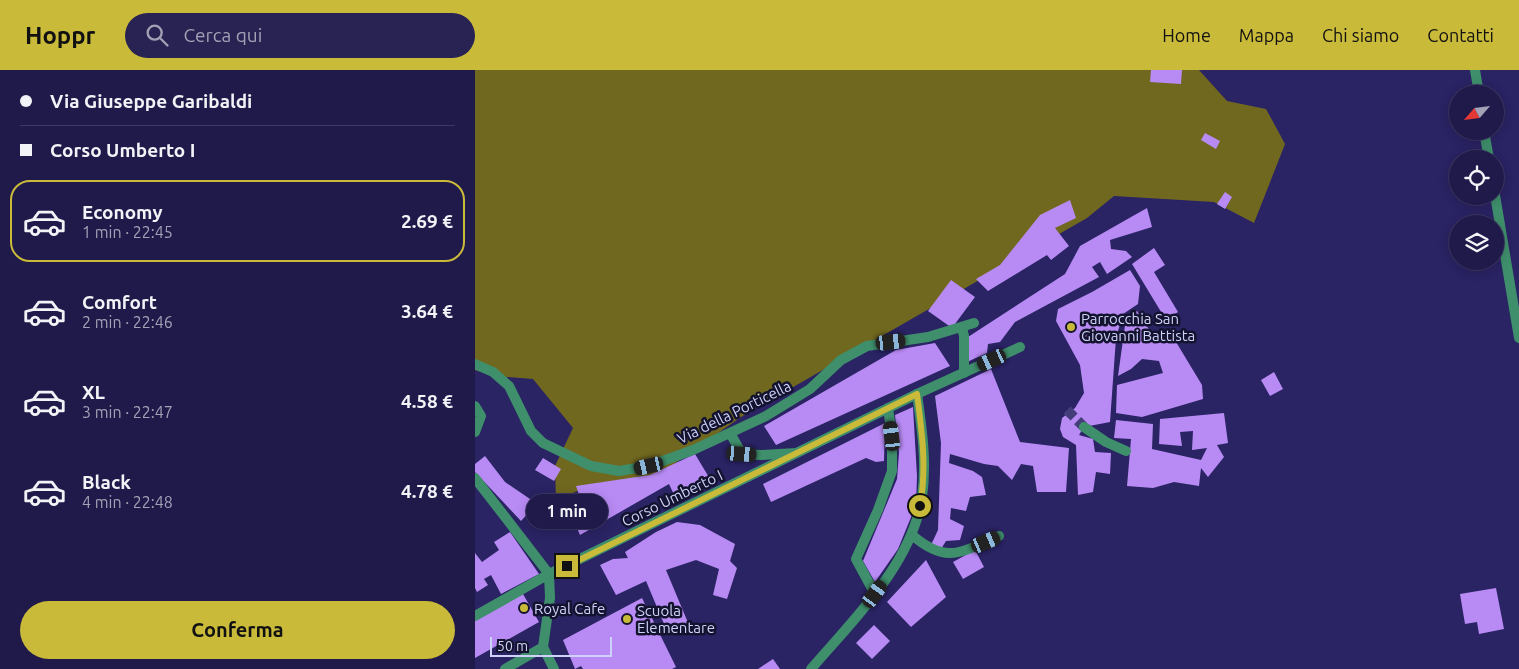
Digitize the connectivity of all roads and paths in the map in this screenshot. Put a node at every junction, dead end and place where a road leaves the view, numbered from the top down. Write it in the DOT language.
graph roads {
  1 [pos="1475,70"];
  2 [pos="1478,85"];
  3 [pos="1497,205"];
  4 [pos="974,323"];
  5 [pos="963,328"];
  6 [pos="1519,338"];
  7 [pos="1020,347"];
  8 [pos="475,364"];
  9 [pos="964,372"];
  10 [pos="917,394"];
  11 [pos="475,406"];
  12 [pos="889,408"];
  13 [pos="1084,427"];
  14 [pos="475,432"];
  15 [pos="730,433"];
  16 [pos="1126,450"];
  17 [pos="797,453"];
  18 [pos="475,478"];
  19 [pos="911,535"];
  20 [pos="999,536"];
  21 [pos="549,574"];
  22 [pos="875,594"];
  23 [pos="475,616"];
  24 [pos="543,647"];
  25 [pos="505,669"];
  26 [pos="554,669"];
  27 [pos="811,669"];
  1 -- 2 [label="street"];
  3 -- 6 [label="street"];
  4 -- 5 [label="street, Via della Porticella"];
  5 -- 9 [label="street"];
  5 -- 15 [label="street, Via della Porticella"];
  7 -- 9 [label="street, Corso Umberto I"];
  8 -- 15 [label="street, Via della Porticella"];
  9 -- 10 [label="street, Corso Umberto I"];
  10 -- 12 [label="street, Corso Umberto I"];
  10 -- 19 [label="street"];
  11 -- 14 [label="street"];
  12 -- 17 [label="street, Corso Umberto I"];
  12 -- 22 [label="street"];
  13 -- 16 [label="street"];
  15 -- 17 [label="street"];
  17 -- 21 [label="street, Corso Umberto I"];
  18 -- 21 [label="street"];
  19 -- 20 [label="street"];
  19 -- 22 [label="street"];
  21 -- 23 [label="street, Corso Umberto I"];
  21 -- 24 [label="street"];
  22 -- 27 [label="street"];
  24 -- 25 [label="street"];
  24 -- 26 [label="street"];
}
